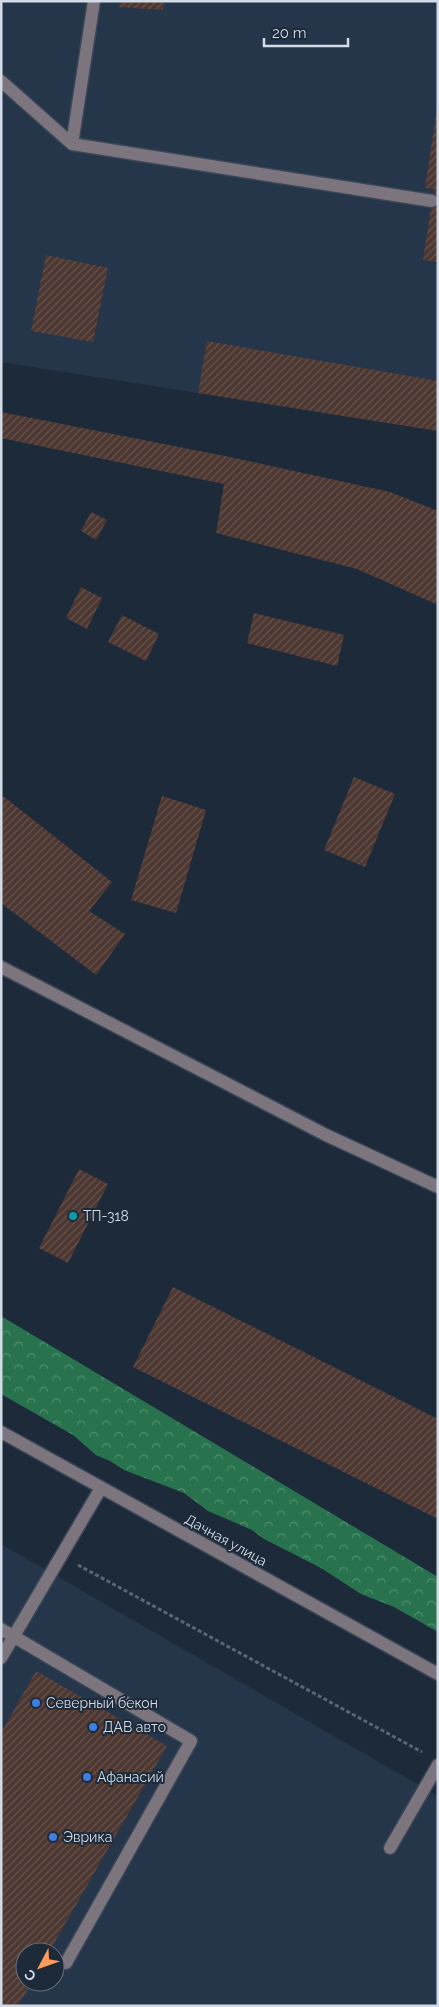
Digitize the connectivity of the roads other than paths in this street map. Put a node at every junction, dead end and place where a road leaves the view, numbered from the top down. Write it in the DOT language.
graph roads {
  1 [pos="94,1"];
  2 [pos="1,81"];
  3 [pos="72,144"];
  4 [pos="432,201"];
  5 [pos="1,968"];
  6 [pos="438,1188"];
  7 [pos="1,1432"];
  8 [pos="101,1488"];
  9 [pos="1,1629"];
  10 [pos="14,1637"];
  11 [pos="1,1658"];
  12 [pos="438,1674"];
  13 [pos="433,1761"];
  14 [pos="390,1848"];
  15 [pos="66,1963"];
  1 -- 3 [label="street"];
  2 -- 3 [label="street"];
  3 -- 4 [label="street"];
  5 -- 6 [label="street"];
  7 -- 8 [label="street, Дачная улица"];
  8 -- 10 [label="street"];
  8 -- 12 [label="street, Дачная улица"];
  9 -- 10 [label="street"];
  10 -- 11 [label="street"];
  10 -- 15 [label="street"];
  13 -- 14 [label="street"];
}
